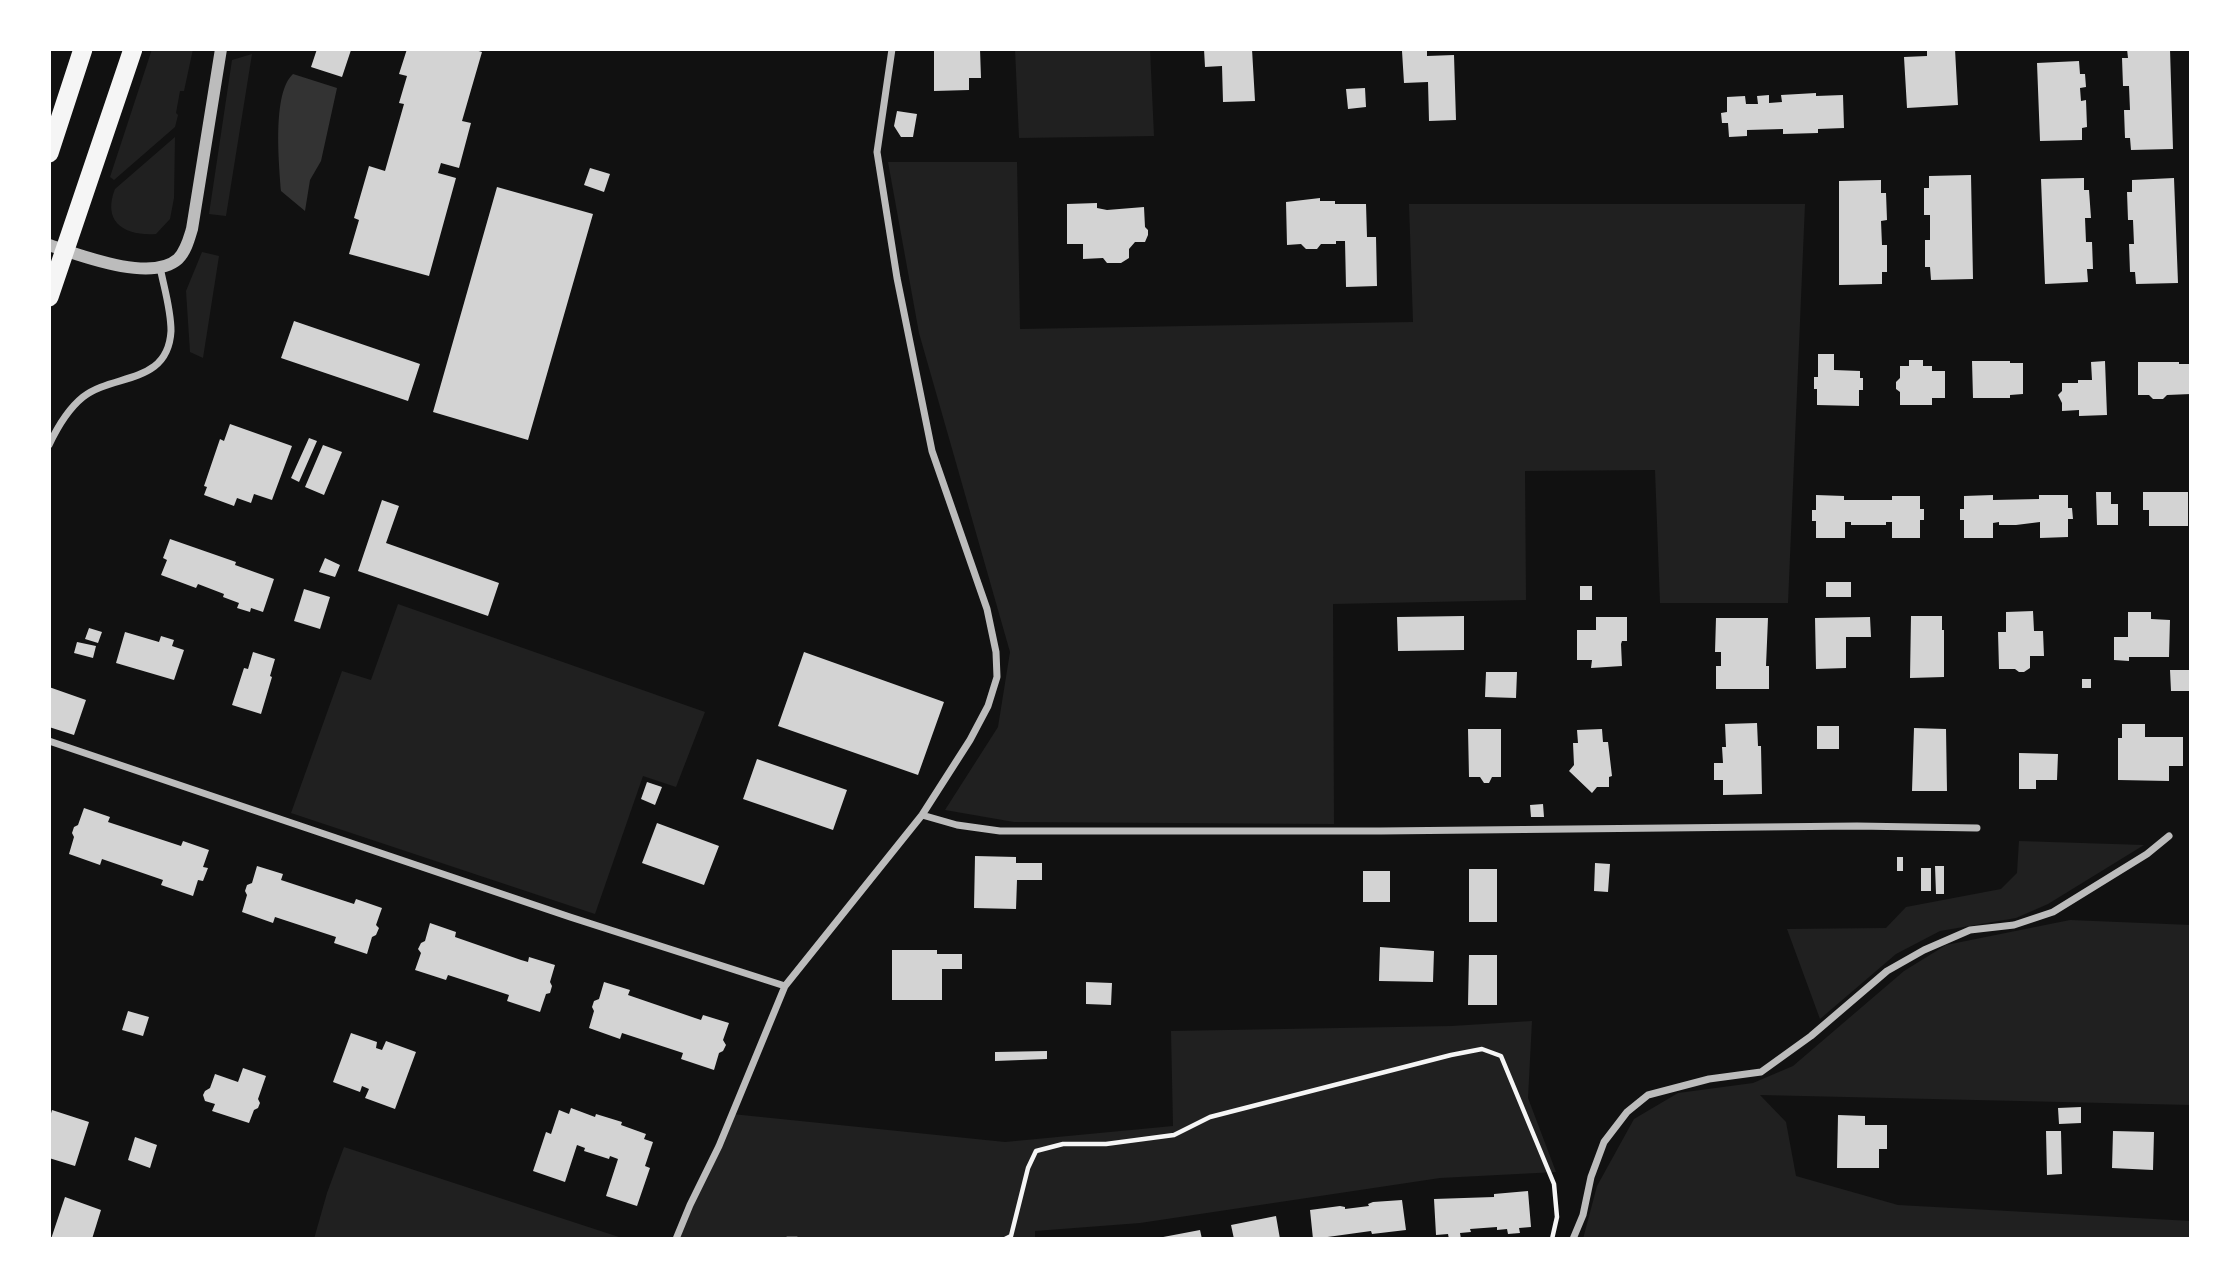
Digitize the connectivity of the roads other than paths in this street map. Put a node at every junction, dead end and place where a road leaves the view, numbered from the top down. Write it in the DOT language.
graph roads {
  1 [pos="83,49"];
  2 [pos="133,49"];
  3 [pos="221,49"];
  4 [pos="892,49"];
  5 [pos="49,153"];
  6 [pos="57,248"];
  7 [pos="160,267"];
  8 [pos="49,297"];
  9 [pos="49,445"];
  10 [pos="49,741"];
  11 [pos="922,815"];
  12 [pos="1977,828"];
  13 [pos="2169,836"];
  14 [pos="785,986"];
  15 [pos="676,1239"];
  16 [pos="1573,1239"];
  1 -- 5 [label="highway"];
  2 -- 6 [label="highway"];
  3 -- 7 [label="street"];
  4 -- 11 [label="street"];
  6 -- 7 [label="street"];
  6 -- 8 [label="highway"];
  7 -- 9 [label="street"];
  10 -- 14 [label="street"];
  11 -- 12 [label="street"];
  11 -- 14 [label="street"];
  13 -- 16 [label="street"];
  14 -- 15 [label="street"];
}
